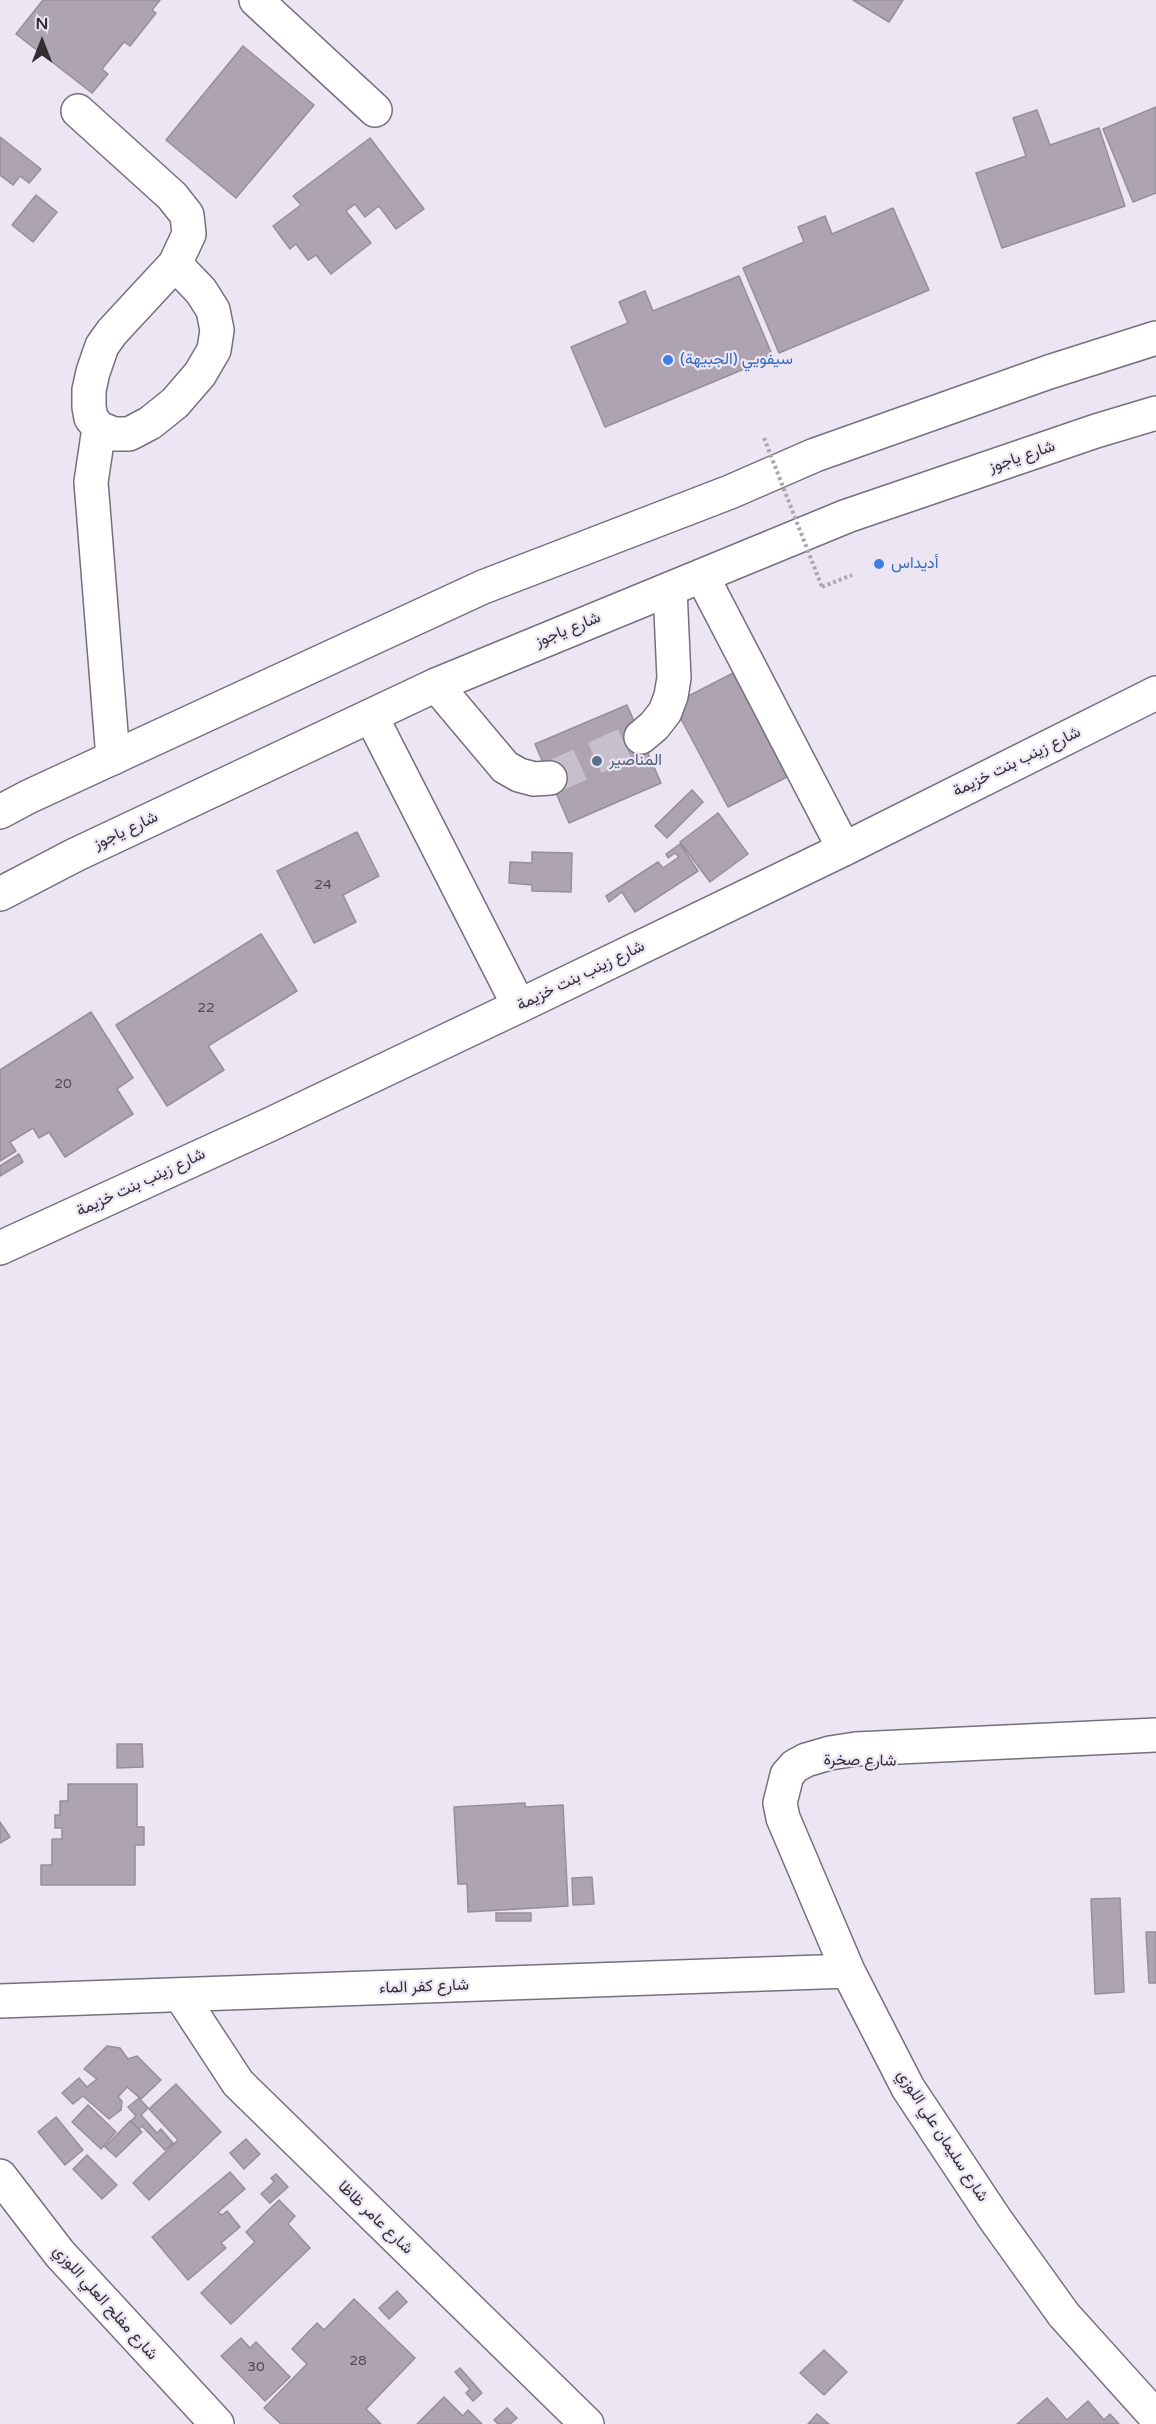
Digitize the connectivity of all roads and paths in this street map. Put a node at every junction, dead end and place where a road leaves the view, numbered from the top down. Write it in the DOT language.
graph roads {
  1 [pos="256,0"];
  2 [pos="375,110"];
  3 [pos="78,111"];
  4 [pos="175,264"];
  5 [pos="1156,338"];
  6 [pos="1156,413"];
  7 [pos="99,428"];
  8 [pos="764,438"];
  9 [pos="852,575"];
  10 [pos="702,576"];
  11 [pos="670,589"];
  12 [pos="436,685"];
  13 [pos="1156,693"];
  14 [pos="371,716"];
  15 [pos="641,737"];
  16 [pos="113,758"];
  17 [pos="550,778"];
  18 [pos="0,813"];
  19 [pos="844,849"];
  20 [pos="0,894"];
  21 [pos="519,1006"];
  22 [pos="0,1248"];
  23 [pos="1156,1735"];
  24 [pos="1156,1750"];
  25 [pos="807,1760"];
  26 [pos="848,1971"];
  27 [pos="181,1996"];
  28 [pos="0,2001"];
  29 [pos="0,2176"];
  30 [pos="1156,2417"];
  31 [pos="217,2424"];
  32 [pos="587,2424"];
  1 -- 2 [label="street"];
  3 -- 4 [label="street"];
  4 -- 7 [label="street"];
  4 -- 7 [label="street"];
  5 -- 16 [label="street"];
  6 -- 10 [label="street, شارع ياجوز"];
  7 -- 16 [label="street"];
  8 -- 9 [label="path, bridge"];
  10 -- 11 [label="street, شارع ياجوز"];
  10 -- 19 [label="street"];
  11 -- 12 [label="street, شارع ياجوز"];
  11 -- 15 [label="street"];
  12 -- 14 [label="street, شارع ياجوز"];
  12 -- 17 [label="street"];
  13 -- 19 [label="street, شارع زينب بنت خزيمة"];
  14 -- 20 [label="street, شارع ياجوز"];
  14 -- 21 [label="street"];
  16 -- 18 [label="street"];
  19 -- 21 [label="street, شارع زينب بنت خزيمة"];
  21 -- 22 [label="street, شارع زينب بنت خزيمة"];
  23 -- 25 [label="street, شارع صخرة"];
  24 -- 25 [label="street, شارع صخرة"];
  25 -- 26 [label="street, شارع سليمان علي اللوزي"];
  26 -- 27 [label="street, شارع كفر الماء"];
  26 -- 30 [label="street, شارع سليمان علي اللوزي"];
  27 -- 28 [label="street, شارع كفر الماء"];
  27 -- 32 [label="street, شارع عامر ظاظا"];
  29 -- 31 [label="street, شارع مفلح العلي اللوزي"];
}
